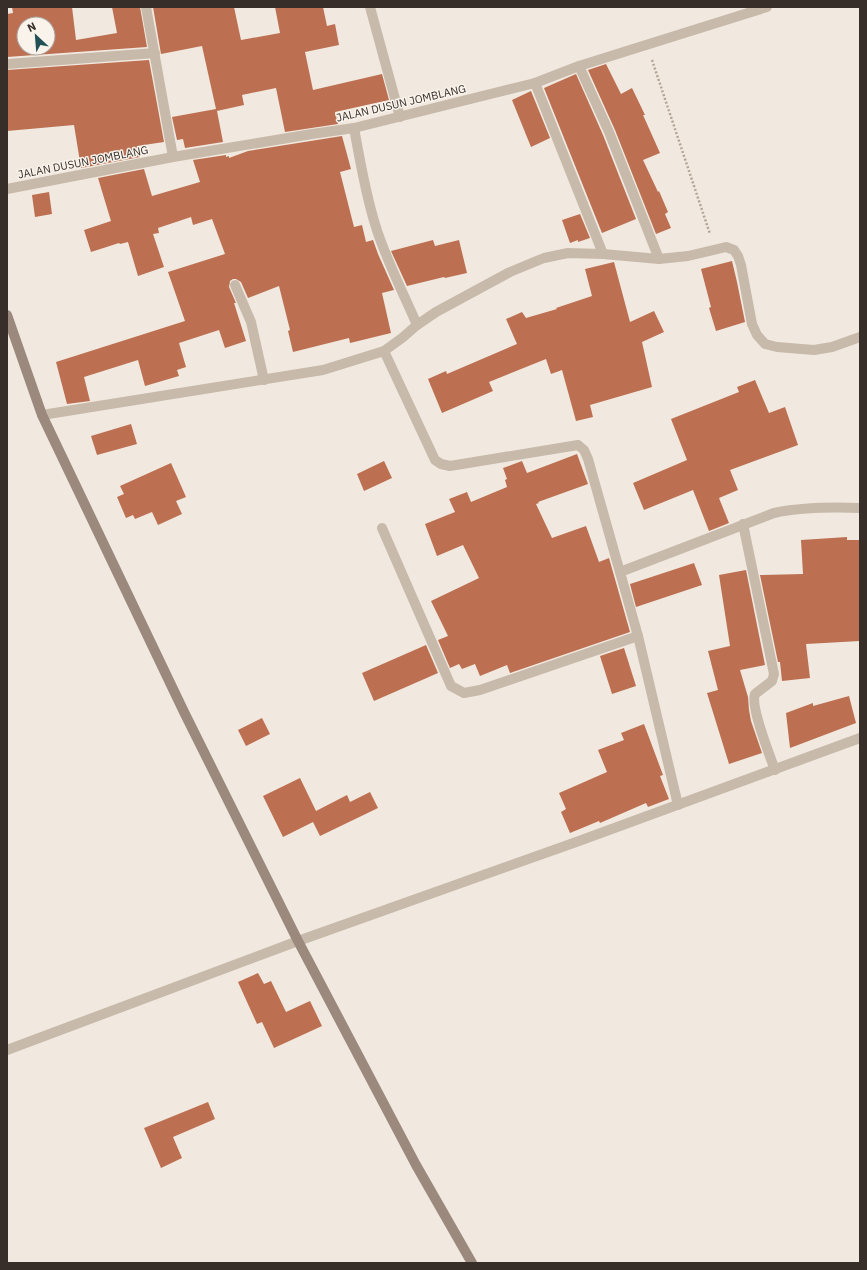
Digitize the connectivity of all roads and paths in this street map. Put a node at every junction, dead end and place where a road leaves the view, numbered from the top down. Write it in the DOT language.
graph roads {
  1 [pos="146,7"];
  2 [pos="370,7"];
  3 [pos="768,7"];
  4 [pos="647,45"];
  5 [pos="155,53"];
  6 [pos="7,64"];
  7 [pos="579,66"];
  8 [pos="535,83"];
  9 [pos="400,117"];
  10 [pos="354,128"];
  11 [pos="173,157"];
  12 [pos="7,189"];
  13 [pos="715,249"];
  14 [pos="603,254"];
  15 [pos="659,260"];
  16 [pos="235,285"];
  17 [pos="7,315"];
  18 [pos="417,325"];
  19 [pos="860,337"];
  20 [pos="384,350"];
  21 [pos="264,380"];
  22 [pos="42,415"];
  23 [pos="860,508"];
  24 [pos="743,524"];
  25 [pos="382,528"];
  26 [pos="620,572"];
  27 [pos="638,636"];
  28 [pos="860,738"];
  29 [pos="775,770"];
  30 [pos="678,805"];
  31 [pos="298,941"];
  32 [pos="7,1050"];
  33 [pos="472,1263"];
  1 -- 5 [label="street"];
  2 -- 9 [label="street"];
  3 -- 4 [label="street, JALAN DUSUN JOMBLANG"];
  4 -- 7 [label="street, JALAN DUSUN JOMBLANG"];
  4 -- 13 [label="path"];
  5 -- 6 [label="street"];
  5 -- 11 [label="street"];
  7 -- 8 [label="street, JALAN DUSUN JOMBLANG"];
  7 -- 15 [label="street"];
  8 -- 9 [label="street, JALAN DUSUN JOMBLANG"];
  8 -- 14 [label="street"];
  9 -- 10 [label="street, JALAN DUSUN JOMBLANG"];
  10 -- 11 [label="street, JALAN DUSUN JOMBLANG"];
  10 -- 18 [label="street"];
  11 -- 12 [label="street, JALAN DUSUN JOMBLANG"];
  13 -- 15 [label="street"];
  13 -- 19 [label="street"];
  14 -- 15 [label="street"];
  14 -- 18 [label="street"];
  16 -- 21 [label="street"];
  17 -- 22 [label="street"];
  18 -- 20 [label="street"];
  20 -- 21 [label="street"];
  20 -- 26 [label="street"];
  21 -- 22 [label="street"];
  22 -- 31 [label="street"];
  23 -- 24 [label="street"];
  24 -- 26 [label="street"];
  24 -- 29 [label="street"];
  25 -- 27 [label="street"];
  26 -- 27 [label="street"];
  27 -- 30 [label="street"];
  28 -- 29 [label="street"];
  29 -- 30 [label="street"];
  30 -- 31 [label="street"];
  31 -- 32 [label="street"];
  31 -- 33 [label="street"];
}
